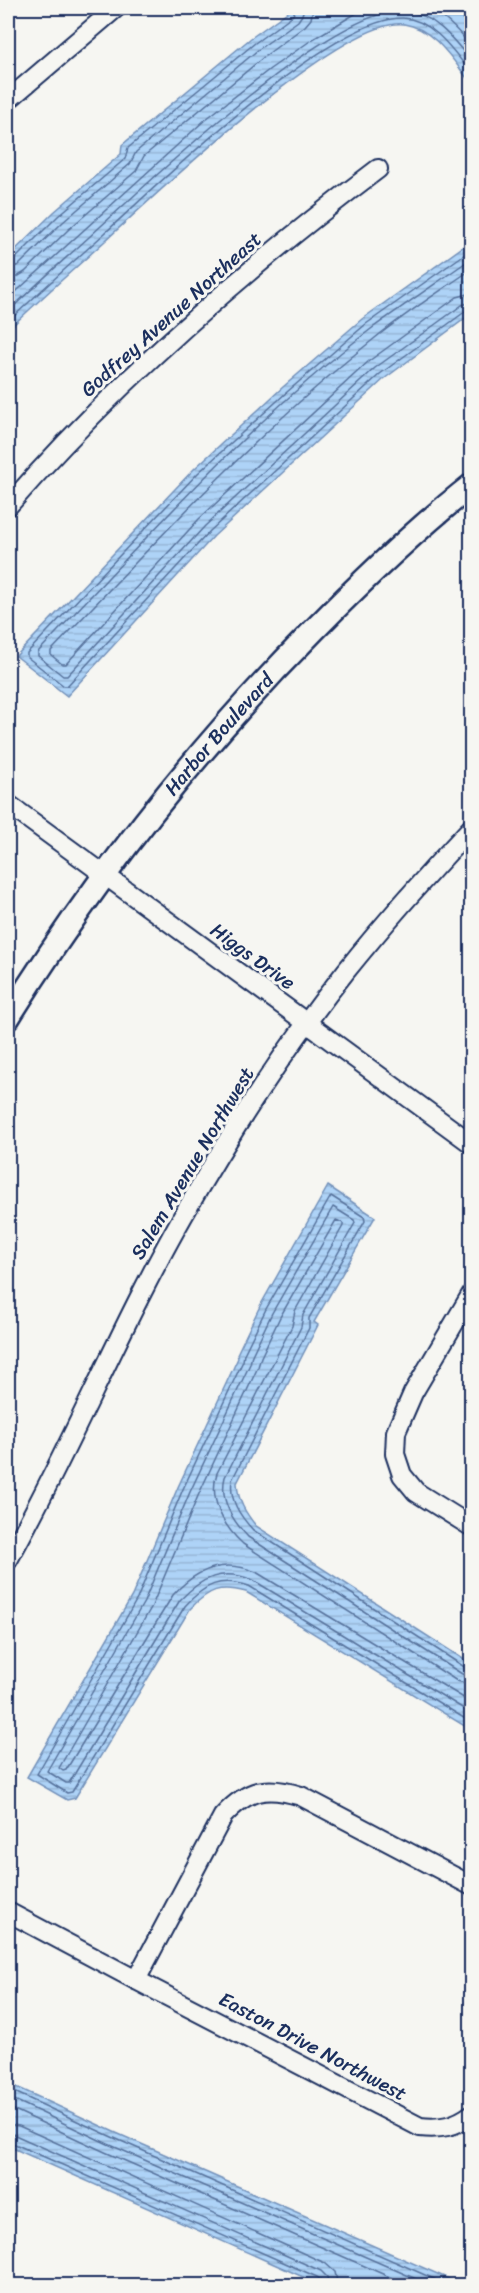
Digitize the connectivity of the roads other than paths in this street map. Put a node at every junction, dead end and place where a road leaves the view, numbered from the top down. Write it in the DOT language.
graph roads {
  1 [pos="116,8"];
  2 [pos="8,100"];
  3 [pos="378,169"];
  4 [pos="471,485"];
  5 [pos="8,506"];
  6 [pos="8,804"];
  7 [pos="471,827"];
  8 [pos="104,875"];
  9 [pos="8,1018"];
  10 [pos="307,1023"];
  11 [pos="471,1144"];
  12 [pos="471,1293"];
  13 [pos="471,1527"];
  14 [pos="8,1560"];
  15 [pos="471,1886"];
  16 [pos="8,1912"];
  17 [pos="136,1980"];
  18 [pos="471,2115"];
  1 -- 2 [label="street"];
  3 -- 5 [label="street, Godfrey Avenue Northeast"];
  4 -- 8 [label="street, Harbor Boulevard"];
  6 -- 8 [label="street, Higgs Drive"];
  7 -- 10 [label="street, Salem Avenue Northwest"];
  8 -- 9 [label="street, Harbor Boulevard"];
  8 -- 10 [label="street, Higgs Drive"];
  10 -- 11 [label="street, Higgs Drive"];
  10 -- 14 [label="street, Salem Avenue Northwest"];
  12 -- 13 [label="street"];
  15 -- 17 [label="street"];
  16 -- 17 [label="street, Easton Drive Northwest"];
  17 -- 18 [label="street, Easton Drive Northwest"];
}
